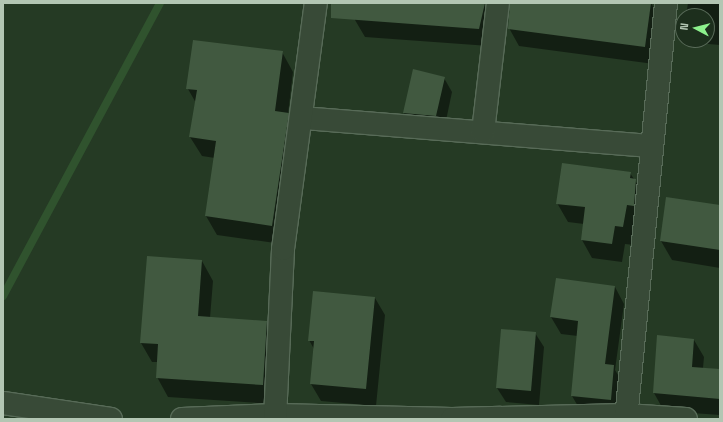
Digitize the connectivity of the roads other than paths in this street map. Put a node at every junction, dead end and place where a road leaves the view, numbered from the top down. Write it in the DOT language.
graph roads {
  1 [pos="316,3"];
  2 [pos="498,3"];
  3 [pos="666,3"];
  4 [pos="302,118"];
  5 [pos="483,132"];
  6 [pos="652,146"];
  7 [pos="3,403"];
  8 [pos="275,417"];
  9 [pos="626,417"];
  10 [pos="111,419"];
  11 [pos="182,419"];
  12 [pos="452,419"];
  13 [pos="686,419"];
  1 -- 4 [label="street"];
  2 -- 5 [label="street"];
  3 -- 6 [label="street"];
  4 -- 5 [label="street"];
  4 -- 8 [label="street"];
  5 -- 6 [label="street"];
  6 -- 9 [label="street"];
  7 -- 10 [label="street"];
  8 -- 11 [label="street"];
  8 -- 12 [label="street"];
  9 -- 12 [label="street"];
  9 -- 13 [label="street"];
}
